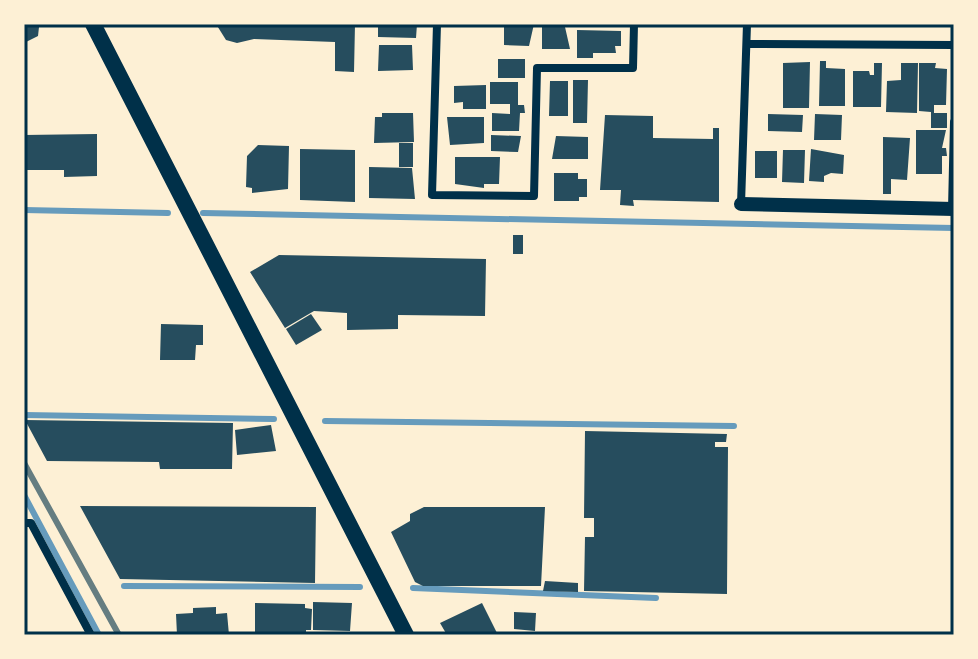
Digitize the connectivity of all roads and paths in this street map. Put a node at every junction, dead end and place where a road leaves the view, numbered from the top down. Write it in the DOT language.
graph roads {
  1 [pos="93,24"];
  2 [pos="437,24"];
  3 [pos="634,24"];
  4 [pos="747,24"];
  5 [pos="747,44"];
  6 [pos="954,45"];
  7 [pos="954,122"];
  8 [pos="741,204"];
  9 [pos="953,209"];
  10 [pos="24,523"];
  11 [pos="91,635"];
  12 [pos="406,635"];
  1 -- 12 [label="main road"];
  2 -- 3 [label="street"];
  4 -- 5 [label="street"];
  5 -- 6 [label="street"];
  5 -- 8 [label="street"];
  7 -- 9 [label="street"];
  8 -- 9 [label="street"];
  10 -- 11 [label="street"];
}
